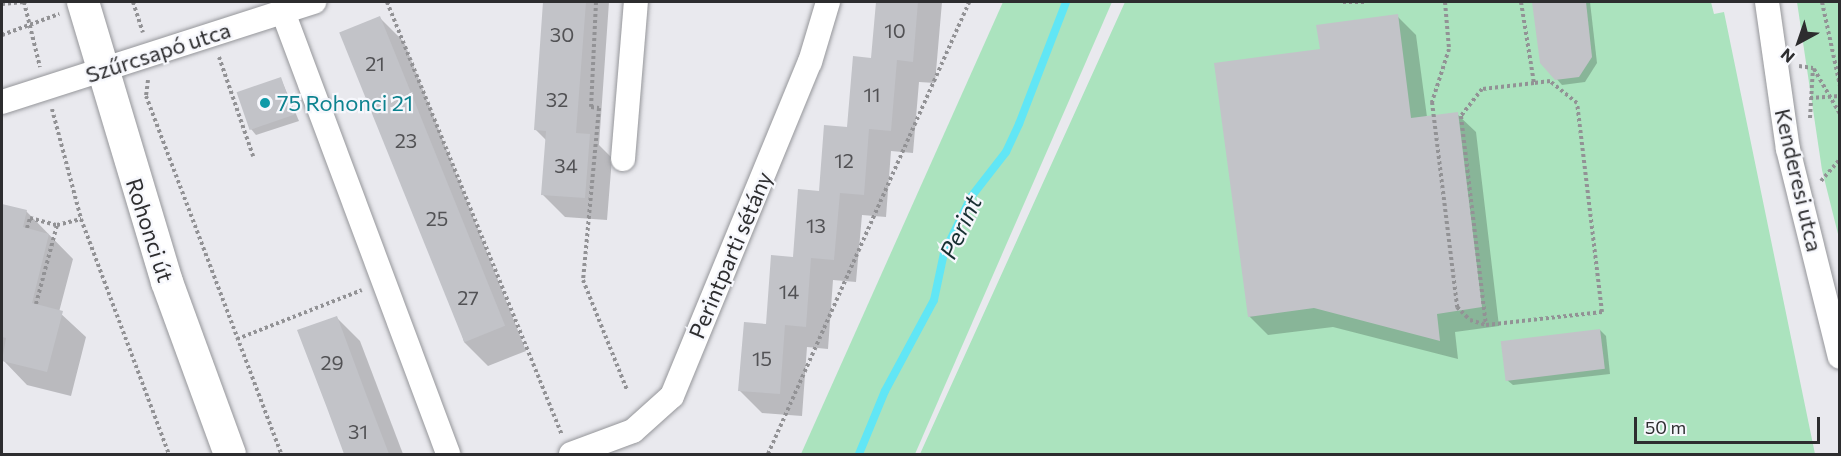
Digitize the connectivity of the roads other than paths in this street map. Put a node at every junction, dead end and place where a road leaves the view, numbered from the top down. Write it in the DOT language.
graph roads {
  1 [pos="83,2"];
  2 [pos="314,2"];
  3 [pos="636,2"];
  4 [pos="828,2"];
  5 [pos="1767,2"];
  6 [pos="283,12"];
  7 [pos="101,71"];
  8 [pos="2,102"];
  9 [pos="623,159"];
  10 [pos="1839,357"];
  11 [pos="568,449"];
  12 [pos="230,454"];
  13 [pos="448,454"];
  1 -- 7 [label="main road, Rohonci út"];
  2 -- 6 [label="street, Szűrcsapó utca"];
  3 -- 9 [label="street"];
  4 -- 11 [label="street, Perintparti sétány"];
  5 -- 10 [label="street, Kenderesi utca"];
  6 -- 7 [label="street, Szűrcsapó utca"];
  6 -- 13 [label="street"];
  7 -- 8 [label="street, Szűrcsapó utca"];
  7 -- 12 [label="main road, Rohonci út"];
}
